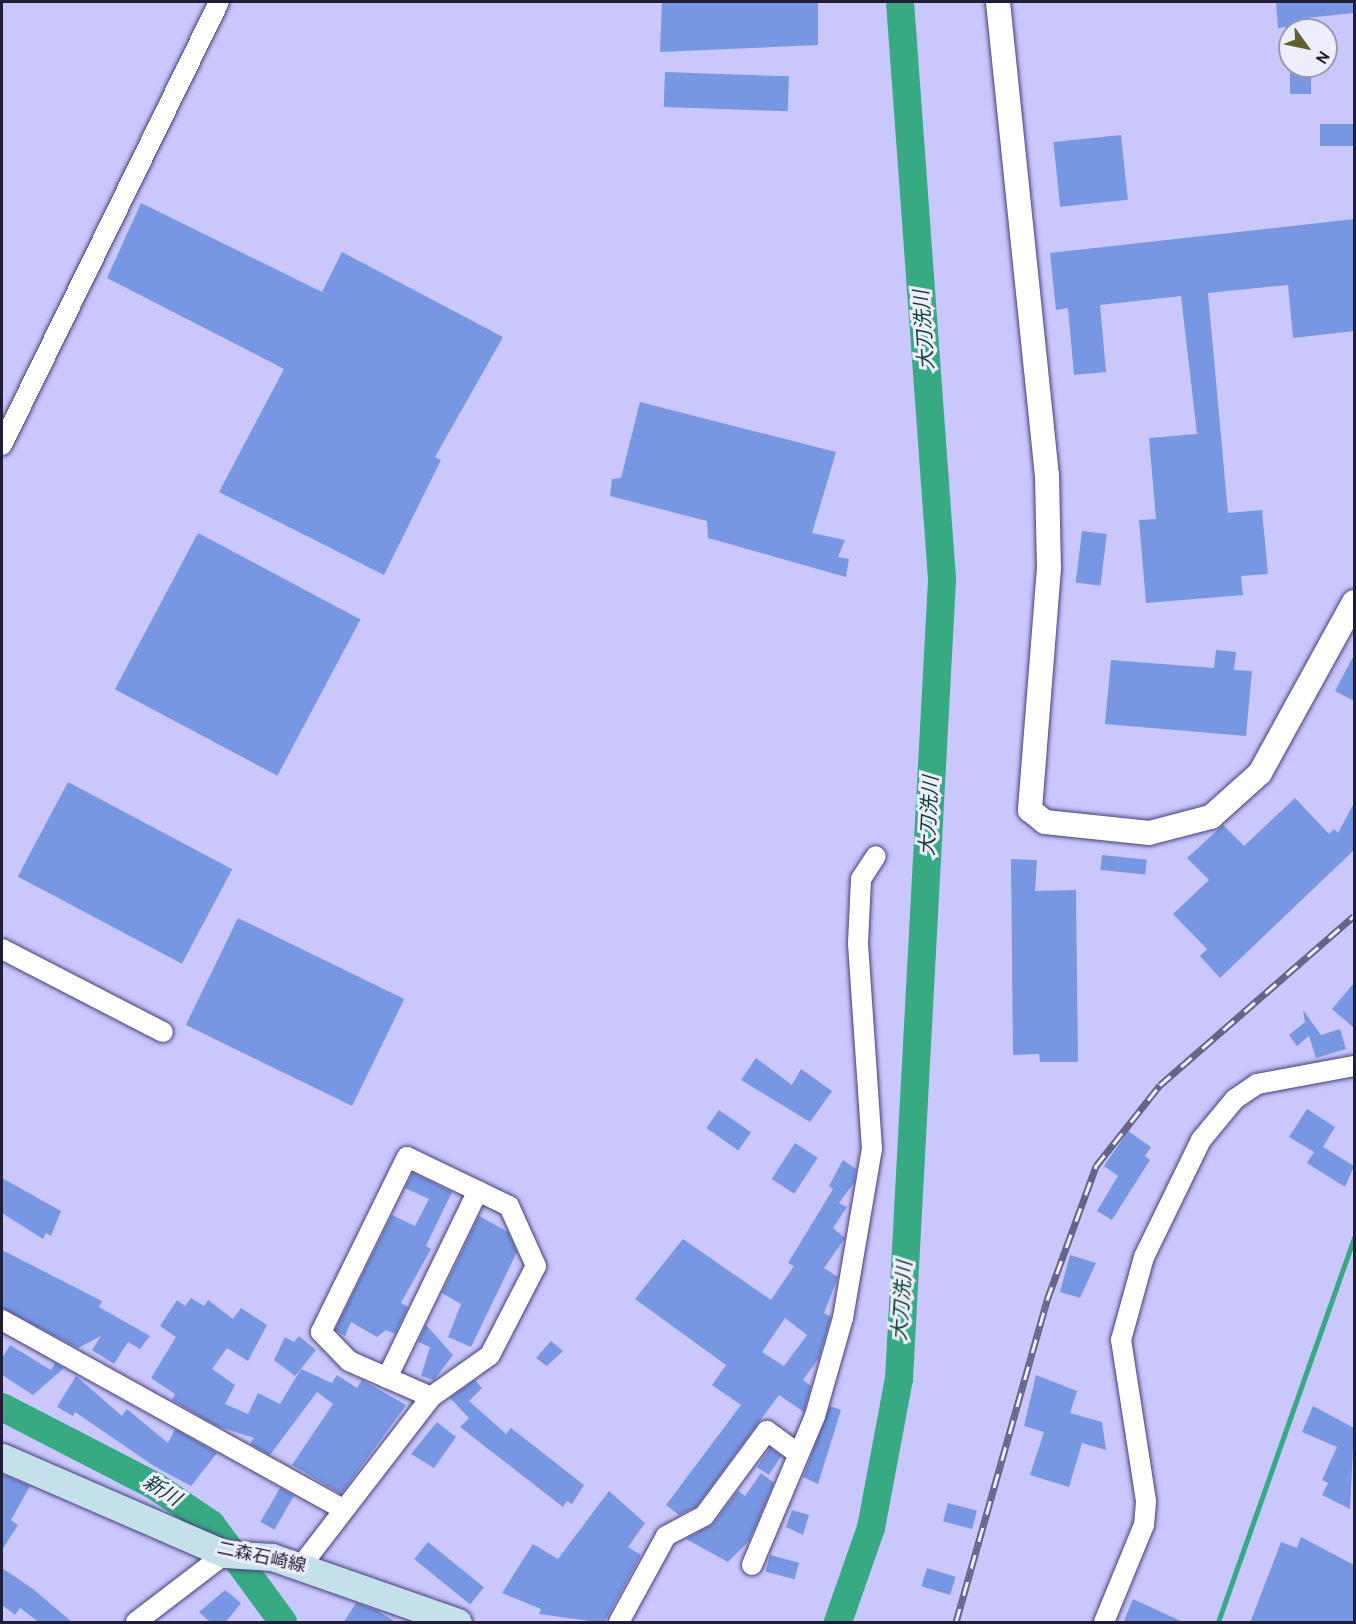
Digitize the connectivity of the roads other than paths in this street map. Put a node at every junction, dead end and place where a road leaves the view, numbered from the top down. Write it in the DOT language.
graph roads {
  1 [pos="219,2"];
  2 [pos="998,2"];
  3 [pos="2,445"];
  4 [pos="1354,602"];
  5 [pos="876,856"];
  6 [pos="2,949"];
  7 [pos="163,1032"];
  8 [pos="1354,1066"];
  9 [pos="478,1191"];
  10 [pos="2,1320"];
  11 [pos="387,1378"];
  12 [pos="431,1397"];
  13 [pos="799,1454"];
  14 [pos="2,1457"];
  15 [pos="343,1509"];
  16 [pos="225,1554"];
  17 [pos="752,1565"];
  18 [pos="301,1566"];
  19 [pos="136,1623"];
  20 [pos="458,1623"];
  21 [pos="619,1623"];
  22 [pos="1104,1623"];
  1 -- 3 [label="street"];
  2 -- 4 [label="street"];
  5 -- 13 [label="street"];
  6 -- 7 [label="street"];
  8 -- 22 [label="street"];
  9 -- 11 [label="street"];
  9 -- 11 [label="street"];
  9 -- 12 [label="street"];
  10 -- 15 [label="street"];
  11 -- 12 [label="street"];
  12 -- 15 [label="street"];
  13 -- 17 [label="street"];
  13 -- 21 [label="street"];
  14 -- 16 [label="main road, 二森石崎線"];
  15 -- 18 [label="street"];
  16 -- 18 [label="main road, 二森石崎線"];
  16 -- 19 [label="street"];
  18 -- 20 [label="main road, 二森石崎線"];
}
